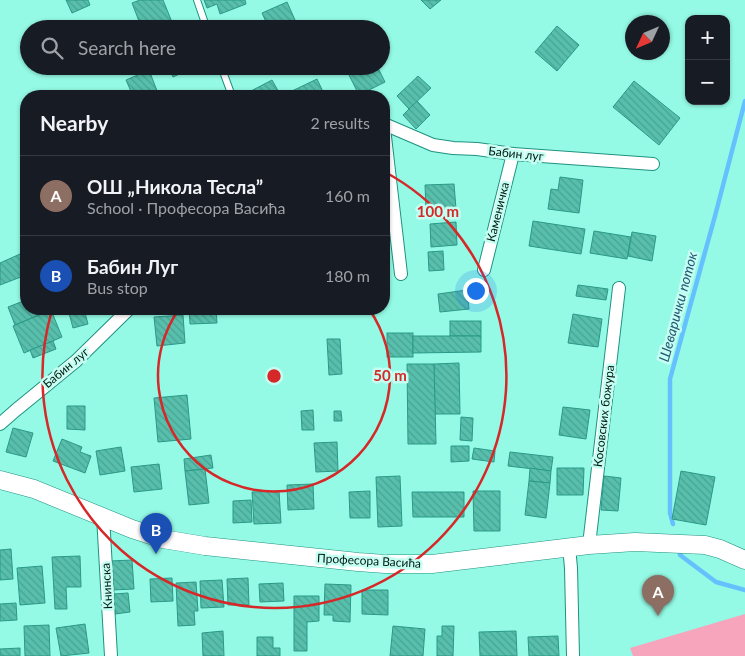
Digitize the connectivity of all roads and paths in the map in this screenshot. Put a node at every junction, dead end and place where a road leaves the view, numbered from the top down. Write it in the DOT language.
graph roads {
  1 [pos="197,0"];
  2 [pos="204,20"];
  3 [pos="224,75"];
  4 [pos="230,90"];
  5 [pos="390,127"];
  6 [pos="513,154"];
  7 [pos="653,164"];
  8 [pos="390,180"];
  9 [pos="484,270"];
  10 [pos="401,274"];
  11 [pos="619,288"];
  12 [pos="123,315"];
  13 [pos="0,424"];
  14 [pos="0,480"];
  15 [pos="103,516"];
  16 [pos="589,544"];
  17 [pos="569,547"];
  18 [pos="745,560"];
  19 [pos="111,656"];
  20 [pos="573,656"];
  1 -- 2 [label="lane"];
  3 -- 4 [label="lane"];
  5 -- 6 [label="street, Бабин луг"];
  6 -- 7 [label="street, Бабин луг"];
  6 -- 9 [label="street, Каменичка"];
  8 -- 10 [label="street"];
  11 -- 16 [label="street, Косовских божура"];
  12 -- 13 [label="street, Бабин луг"];
  14 -- 15 [label="street, Професора Васића"];
  15 -- 17 [label="street, Професора Васића"];
  15 -- 19 [label="street, Книнска"];
  16 -- 17 [label="street, Професора Васића"];
  16 -- 18 [label="street, Професора Васића"];
  17 -- 20 [label="street"];
}
